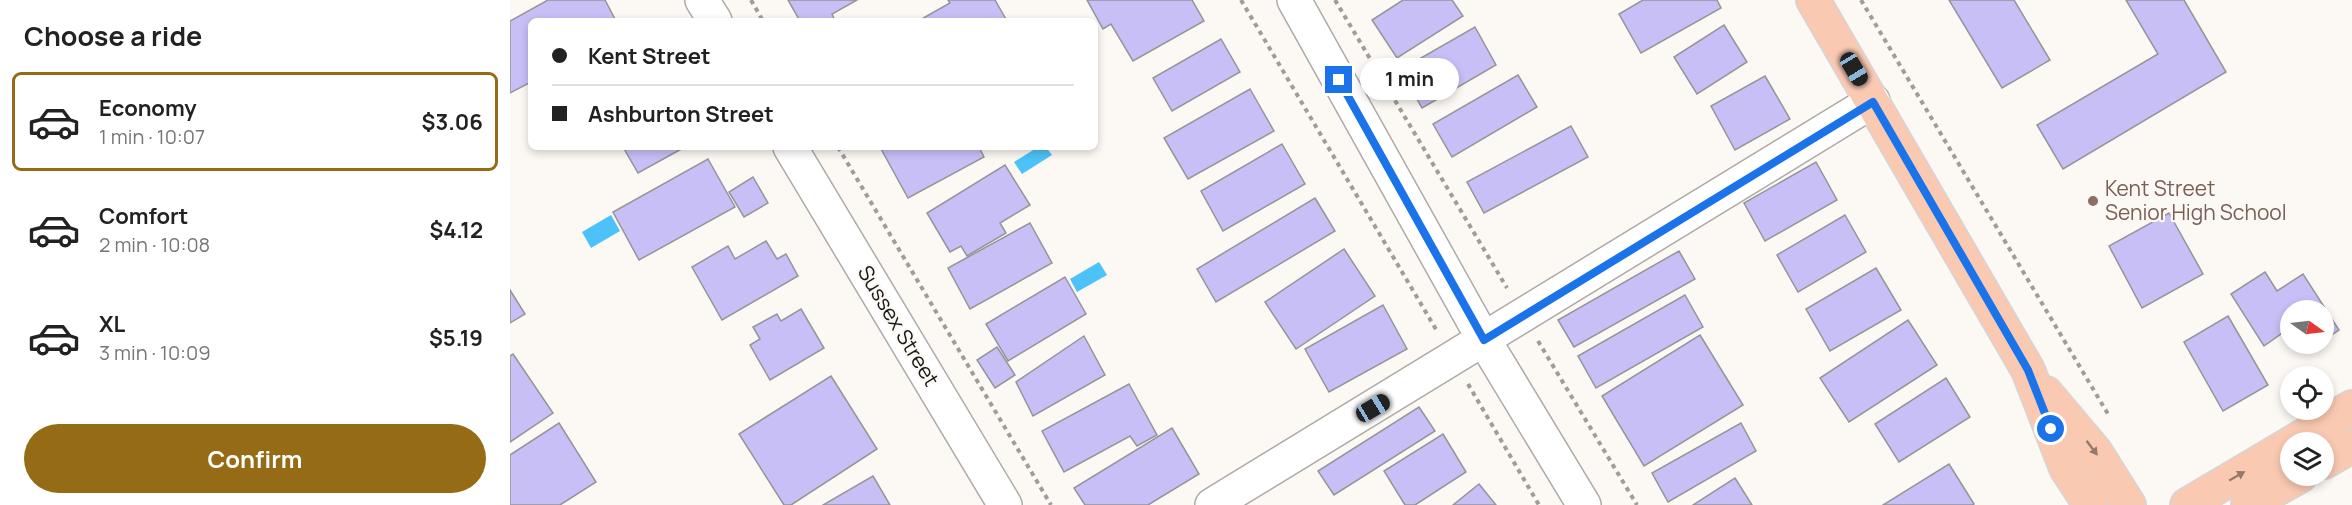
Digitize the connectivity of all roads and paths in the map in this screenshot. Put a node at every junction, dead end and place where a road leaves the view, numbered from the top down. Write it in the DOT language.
graph roads {
  1 [pos="702,0"];
  2 [pos="751,0"];
  3 [pos="1240,0"];
  4 [pos="1294,0"];
  5 [pos="1335,0"];
  6 [pos="1813,0"];
  7 [pos="1861,0"];
  8 [pos="713,18"];
  9 [pos="761,18"];
  10 [pos="1873,102"];
  11 [pos="792,150"];
  12 [pos="840,150"];
  13 [pos="1524,316"];
  14 [pos="1484,340"];
  15 [pos="1453,360"];
  16 [pos="2028,370"];
  17 [pos="2352,407"];
  18 [pos="2111,418"];
  19 [pos="2310,432"];
  20 [pos="2352,446"];
  21 [pos="2280,450"];
  22 [pos="2334,456"];
  23 [pos="2282,486"];
  24 [pos="1005,505"];
  25 [pos="1052,505"];
  26 [pos="1212,505"];
  27 [pos="1539,505"];
  28 [pos="1584,505"];
  29 [pos="1636,505"];
  30 [pos="2090,505"];
  31 [pos="2129,505"];
  32 [pos="2187,505"];
  33 [pos="2248,505"];
  1 -- 8 [label="street"];
  2 -- 9 [label="path"];
  3 -- 15 [label="path"];
  4 -- 14 [label="street"];
  5 -- 13 [label="path"];
  6 -- 10 [label="main road"];
  7 -- 18 [label="path"];
  10 -- 13 [label="street"];
  10 -- 16 [label="main road"];
  11 -- 24 [label="street, Sussex Street"];
  12 -- 25 [label="path"];
  13 -- 14 [label="street"];
  13 -- 29 [label="path"];
  14 -- 15 [label="street"];
  14 -- 28 [label="street"];
  15 -- 26 [label="street"];
  15 -- 27 [label="path"];
  16 -- 30 [label="main road"];
  16 -- 31 [label="main road, one-way"];
  17 -- 19 [label="main road"];
  20 -- 22 [label="main road"];
  32 -- 21 [label="main road, one-way"];
  23 -- 33 [label="main road"];
}
